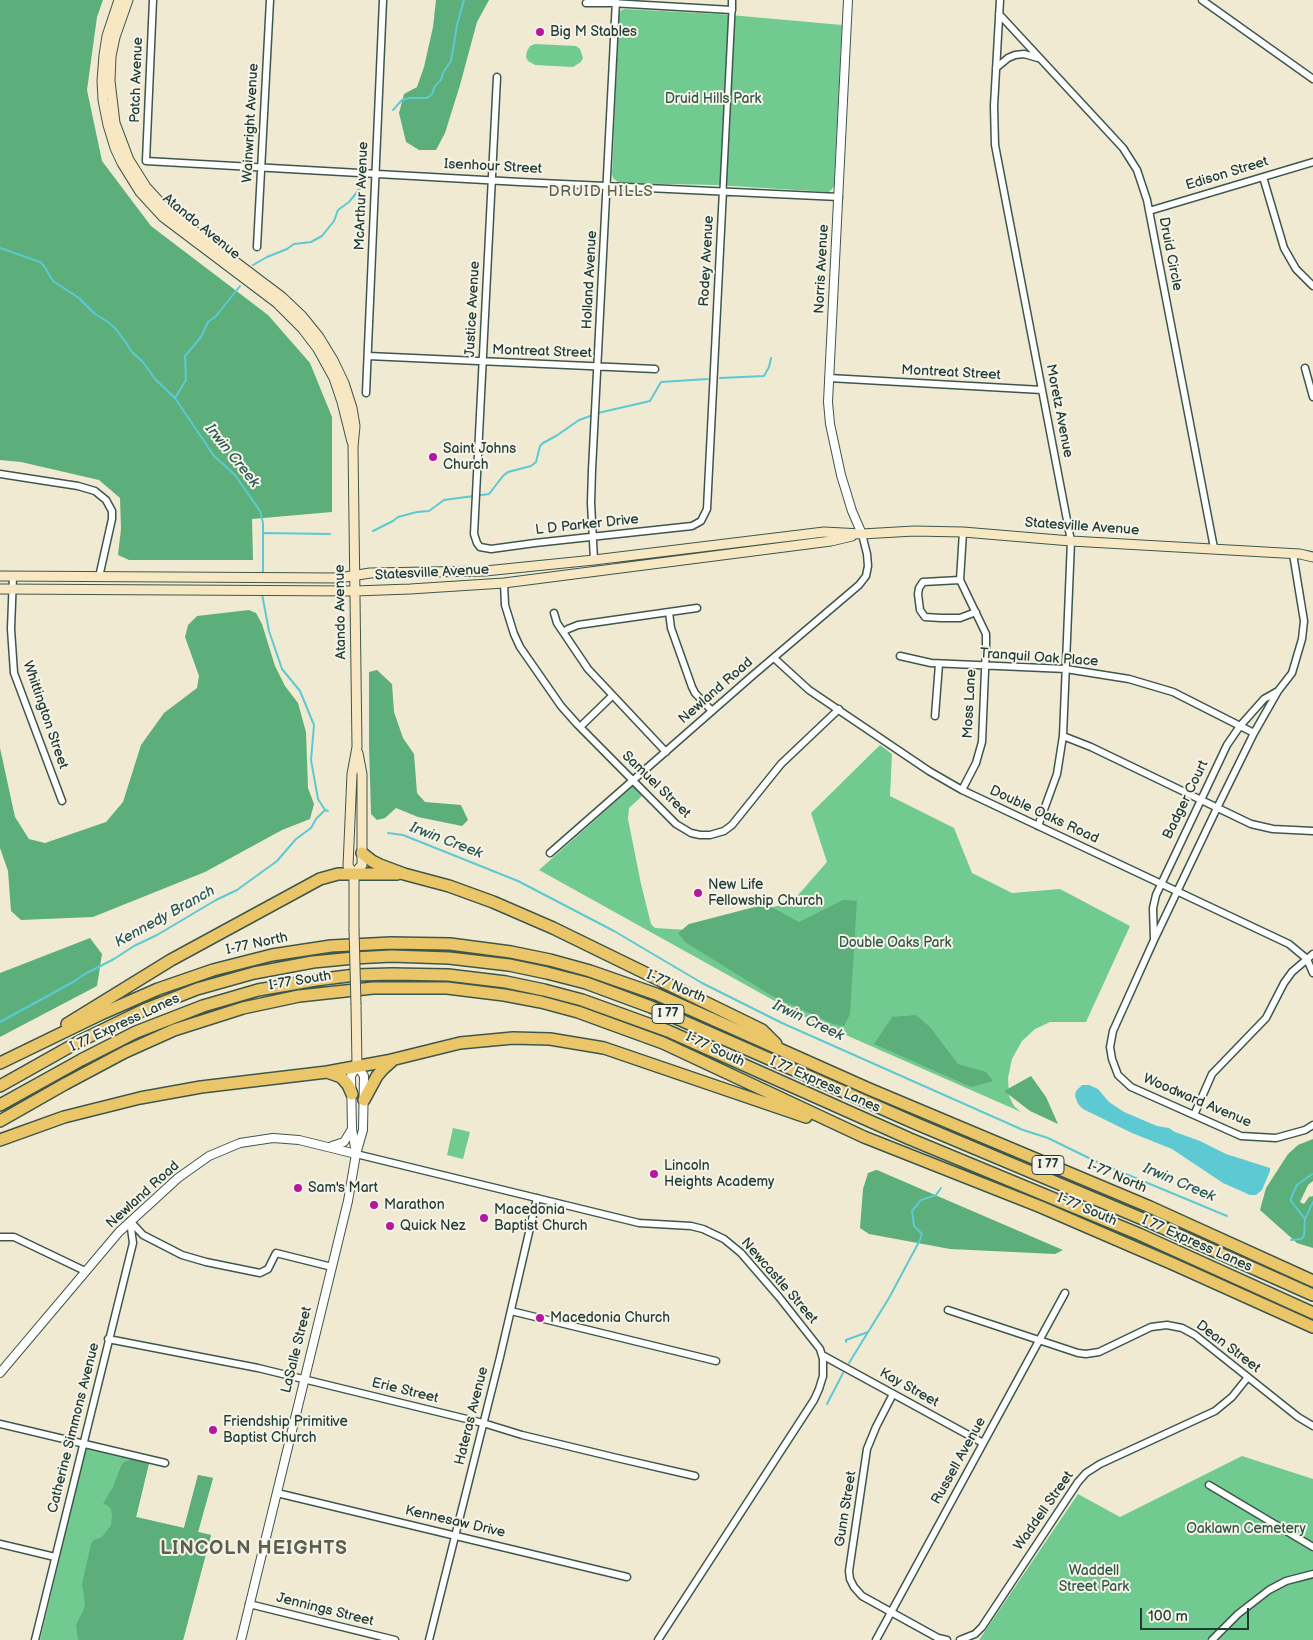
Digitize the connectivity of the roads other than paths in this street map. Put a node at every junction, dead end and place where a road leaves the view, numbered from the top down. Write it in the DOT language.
graph roads {
  1 [pos="119,0"];
  2 [pos="128,0"];
  3 [pos="153,0"];
  4 [pos="270,0"];
  5 [pos="383,0"];
  6 [pos="732,0"];
  7 [pos="848,0"];
  8 [pos="1000,0"];
  9 [pos="1202,0"];
  10 [pos="616,2"];
  11 [pos="586,3"];
  12 [pos="732,10"];
  13 [pos="999,14"];
  14 [pos="1040,58"];
  15 [pos="996,69"];
  16 [pos="497,77"];
  17 [pos="1313,79"];
  18 [pos="146,162"];
  19 [pos="1313,162"];
  20 [pos="261,168"];
  21 [pos="375,174"];
  22 [pos="1263,176"];
  23 [pos="491,179"];
  24 [pos="607,185"];
  25 [pos="723,190"];
  26 [pos="839,197"];
  27 [pos="1149,211"];
  28 [pos="257,247"];
  29 [pos="1312,284"];
  30 [pos="368,356"];
  31 [pos="483,362"];
  32 [pos="598,366"];
  33 [pos="1305,368"];
  34 [pos="655,369"];
  35 [pos="829,378"];
  36 [pos="1042,390"];
  37 [pos="366,393"];
  38 [pos="1313,397"];
  39 [pos="353,446"];
  40 [pos="0,474"];
  41 [pos="701,521"];
  42 [pos="963,532"];
  43 [pos="862,534"];
  44 [pos="593,537"];
  45 [pos="1071,542"];
  46 [pos="477,543"];
  47 [pos="1214,548"];
  48 [pos="1313,550"];
  49 [pos="1296,554"];
  50 [pos="1313,558"];
  51 [pos="594,560"];
  52 [pos="354,575"];
  53 [pos="0,576"];
  54 [pos="13,576"];
  55 [pos="99,577"];
  56 [pos="960,580"];
  57 [pos="504,583"];
  58 [pos="0,589"];
  59 [pos="12,589"];
  60 [pos="355,591"];
  61 [pos="696,608"];
  62 [pos="669,612"];
  63 [pos="976,612"];
  64 [pos="554,613"];
  65 [pos="563,632"];
  66 [pos="900,656"];
  67 [pos="774,658"];
  68 [pos="939,664"];
  69 [pos="985,666"];
  70 [pos="1066,669"];
  71 [pos="1278,691"];
  72 [pos="612,696"];
  73 [pos="839,709"];
  74 [pos="712,711"];
  75 [pos="935,716"];
  76 [pos="1240,726"];
  77 [pos="580,727"];
  78 [pos="1254,733"];
  79 [pos="1063,736"];
  80 [pos="356,747"];
  81 [pos="666,752"];
  82 [pos="633,781"];
  83 [pos="962,790"];
  84 [pos="1200,800"];
  85 [pos="62,801"];
  86 [pos="1217,808"];
  87 [pos="1038,826"];
  88 [pos="1313,831"];
  89 [pos="362,853"];
  90 [pos="550,853"];
  91 [pos="354,874"];
  92 [pos="404,874"];
  93 [pos="1160,883"];
  94 [pos="1178,891"];
  95 [pos="1154,940"];
  96 [pos="1313,954"];
  97 [pos="1306,959"];
  98 [pos="1313,973"];
  99 [pos="1113,1031"];
  100 [pos="28,1049"];
  101 [pos="782,1051"];
  102 [pos="395,1059"];
  103 [pos="0,1063"];
  104 [pos="357,1066"];
  105 [pos="327,1072"];
  106 [pos="0,1086"];
  107 [pos="352,1094"];
  108 [pos="364,1100"];
  109 [pos="0,1105"];
  110 [pos="1194,1115"];
  111 [pos="0,1121"];
  112 [pos="1313,1124"];
  113 [pos="352,1129"];
  114 [pos="864,1137"];
  115 [pos="0,1140"];
  116 [pos="328,1147"];
  117 [pos="356,1154"];
  118 [pos="537,1198"];
  119 [pos="130,1221"];
  120 [pos="0,1237"];
  121 [pos="332,1267"];
  122 [pos="84,1271"];
  123 [pos="1313,1281"];
  124 [pos="1065,1293"];
  125 [pos="1313,1295"];
  126 [pos="948,1310"];
  127 [pos="511,1311"];
  128 [pos="1313,1313"];
  129 [pos="1313,1327"];
  130 [pos="108,1339"];
  131 [pos="1039,1340"];
  132 [pos="822,1355"];
  133 [pos="716,1361"];
  134 [pos="0,1373"];
  135 [pos="1248,1377"];
  136 [pos="304,1379"];
  137 [pos="893,1394"];
  138 [pos="483,1423"];
  139 [pos="0,1424"];
  140 [pos="1313,1426"];
  141 [pos="983,1443"];
  142 [pos="83,1444"];
  143 [pos="165,1463"];
  144 [pos="695,1476"];
  145 [pos="1209,1485"];
  146 [pos="277,1493"];
  147 [pos="455,1535"];
  148 [pos="0,1544"];
  149 [pos="1313,1547"];
  150 [pos="56,1557"];
  151 [pos="1313,1574"];
  152 [pos="627,1577"];
  153 [pos="250,1604"];
  154 [pos="891,1612"];
  155 [pos="35,1640"];
  156 [pos="241,1640"];
  157 [pos="395,1640"];
  158 [pos="429,1640"];
  159 [pos="658,1640"];
  160 [pos="876,1640"];
  161 [pos="947,1640"];
  162 [pos="960,1640"];
  163 [pos="1212,1640"];
  1 -- 39 [label="main road, Atando Avenue"];
  2 -- 39 [label="main road, Atando Avenue"];
  3 -- 18 [label="street, Patch Avenue"];
  4 -- 20 [label="street, Wainwright Avenue"];
  5 -- 21 [label="street, McArthur Avenue"];
  6 -- 12 [label="street, Rodey Avenue"];
  7 -- 26 [label="street, Norris Avenue"];
  8 -- 13 [label="street, Moretz Avenue"];
  9 -- 17 [label="street"];
  10 -- 11 [label="street"];
  10 -- 12 [label="street"];
  10 -- 24 [label="street, Holland Avenue"];
  12 -- 25 [label="street, Rodey Avenue"];
  13 -- 14 [label="street, Druid Circle"];
  13 -- 15 [label="street, Moretz Avenue"];
  14 -- 15 [label="street"];
  14 -- 27 [label="street, Druid Circle"];
  15 -- 36 [label="street, Moretz Avenue"];
  16 -- 23 [label="street, Justice Avenue"];
  18 -- 20 [label="street, Isenhour Street"];
  19 -- 22 [label="street, Edison Street"];
  20 -- 21 [label="street, Isenhour Street"];
  20 -- 28 [label="street, Wainwright Avenue"];
  21 -- 23 [label="street, Isenhour Street"];
  21 -- 30 [label="street, McArthur Avenue"];
  22 -- 27 [label="street, Edison Street"];
  22 -- 29 [label="street"];
  23 -- 24 [label="street, Isenhour Street"];
  23 -- 31 [label="street, Justice Avenue"];
  24 -- 25 [label="street, Isenhour Street"];
  24 -- 32 [label="street, Holland Avenue"];
  25 -- 26 [label="street, Isenhour Street"];
  25 -- 41 [label="street, Rodey Avenue"];
  26 -- 35 [label="street, Norris Avenue"];
  27 -- 47 [label="street, Druid Circle"];
  30 -- 31 [label="street, Montreat Street"];
  30 -- 37 [label="street, McArthur Avenue"];
  31 -- 32 [label="street, Montreat Street"];
  31 -- 46 [label="street, Justice Avenue"];
  32 -- 34 [label="street, Montreat Street"];
  32 -- 44 [label="street, Holland Avenue"];
  33 -- 38 [label="street"];
  35 -- 36 [label="street, Montreat Street"];
  35 -- 43 [label="street, Norris Avenue"];
  36 -- 45 [label="street, Moretz Avenue"];
  39 -- 52 [label="main road, Atando Avenue"];
  40 -- 55 [label="street"];
  41 -- 44 [label="street, L D Parker Drive"];
  42 -- 43 [label="main road, Statesville Avenue"];
  42 -- 45 [label="main road, Statesville Avenue"];
  42 -- 56 [label="street"];
  43 -- 51 [label="main road, Statesville Avenue"];
  43 -- 57 [label="main road, Statesville Avenue"];
  43 -- 67 [label="street, Newland Road"];
  44 -- 46 [label="street, L D Parker Drive"];
  44 -- 51 [label="street, Holland Avenue"];
  45 -- 47 [label="main road, Statesville Avenue"];
  45 -- 70 [label="street, Moretz Avenue"];
  47 -- 49 [label="main road, Statesville Avenue"];
  48 -- 49 [label="main road, Statesville Avenue"];
  49 -- 50 [label="main road, Statesville Avenue"];
  49 -- 71 [label="street, Badger Court"];
  51 -- 52 [label="main road, Statesville Avenue"];
  52 -- 55 [label="main road, Statesville Avenue"];
  52 -- 60 [label="main road, Atando Avenue"];
  53 -- 54 [label="main road, Statesville Avenue"];
  54 -- 55 [label="main road, Statesville Avenue"];
  54 -- 59 [label="street, Whittington Street"];
  56 -- 63 [label="street, Moss Lane"];
  56 -- 63 [label="street"];
  57 -- 60 [label="main road, Statesville Avenue"];
  57 -- 77 [label="street, Samuel Street"];
  58 -- 59 [label="main road, Statesville Avenue"];
  59 -- 60 [label="main road, Statesville Avenue"];
  59 -- 85 [label="street, Whittington Street"];
  60 -- 80 [label="main road, Atando Avenue"];
  61 -- 62 [label="street"];
  62 -- 65 [label="street"];
  62 -- 74 [label="street"];
  63 -- 69 [label="street, Moss Lane"];
  64 -- 65 [label="street"];
  65 -- 72 [label="street"];
  66 -- 68 [label="street, Tranquil Oak Place"];
  67 -- 73 [label="street, Double Oaks Road"];
  67 -- 74 [label="street, Newland Road"];
  68 -- 69 [label="street, Tranquil Oak Place"];
  68 -- 75 [label="street"];
  69 -- 70 [label="street, Tranquil Oak Place"];
  69 -- 83 [label="street, Moss Lane"];
  70 -- 76 [label="street, Tranquil Oak Place"];
  70 -- 79 [label="street, Moretz Avenue"];
  71 -- 76 [label="street, Badger Court"];
  71 -- 78 [label="street, Badger Court"];
  72 -- 77 [label="street"];
  72 -- 81 [label="street"];
  73 -- 82 [label="street, Samuel Street"];
  73 -- 83 [label="street, Double Oaks Road"];
  74 -- 81 [label="street, Newland Road"];
  76 -- 78 [label="street, Tranquil Oak Place"];
  76 -- 84 [label="street, Badger Court"];
  77 -- 82 [label="street, Samuel Street"];
  78 -- 86 [label="street, Badger Court"];
  79 -- 84 [label="street"];
  79 -- 87 [label="street, Moretz Avenue"];
  80 -- 89 [label="main road, Atando Avenue"];
  80 -- 91 [label="main road, Atando Avenue"];
  81 -- 82 [label="street, Newland Road"];
  82 -- 90 [label="street, Newland Road"];
  83 -- 87 [label="street, Double Oaks Road"];
  84 -- 86 [label="street"];
  84 -- 93 [label="street, Badger Court"];
  86 -- 88 [label="street"];
  86 -- 94 [label="street, Badger Court"];
  87 -- 93 [label="street, Double Oaks Road"];
  89 -- 91 [label="main road, Atando Avenue"];
  89 -- 92 [label="highway"];
  91 -- 92 [label="highway"];
  91 -- 100 [label="highway"];
  91 -- 104 [label="main road, LaSalle Street, bridge"];
  92 -- 101 [label="highway"];
  93 -- 94 [label="street, Double Oaks Road"];
  93 -- 95 [label="street, Badger Court"];
  94 -- 95 [label="street, Badger Court"];
  94 -- 97 [label="street, Double Oaks Road"];
  95 -- 99 [label="street, Badger Court"];
  96 -- 97 [label="street"];
  97 -- 98 [label="street, Double Oaks Road"];
  97 -- 110 [label="street"];
  99 -- 110 [label="street, Woodward Avenue"];
  100 -- 101 [label="highway, I-77 North / I 77"];
  100 -- 103 [label="highway, I-77 North / I 77"];
  101 -- 123 [label="highway, I-77 North / I 77"];
  102 -- 104 [label="highway"];
  102 -- 108 [label="highway"];
  102 -- 114 [label="highway"];
  104 -- 105 [label="highway"];
  104 -- 107 [label="street, LaSalle Street"];
  104 -- 108 [label="street, LaSalle Street"];
  105 -- 107 [label="highway"];
  105 -- 115 [label="highway"];
  106 -- 125 [label="highway, I 77 Express Lanes / I 77"];
  107 -- 113 [label="street, LaSalle Street"];
  108 -- 117 [label="street, LaSalle Street"];
  109 -- 128 [label="highway, I 77 Express Lanes / I 77"];
  110 -- 112 [label="street, Woodward Avenue"];
  111 -- 114 [label="highway, I-77 South / I 77"];
  113 -- 116 [label="street"];
  113 -- 117 [label="street, LaSalle Street"];
  114 -- 129 [label="highway, I-77 South / I 77"];
  116 -- 117 [label="street, Newland Road"];
  116 -- 119 [label="street, Newland Road"];
  117 -- 118 [label="street, Newcastle Street"];
  117 -- 121 [label="street, LaSalle Street"];
  118 -- 127 [label="street, Hateras Avenue"];
  118 -- 132 [label="street, Newcastle Street"];
  119 -- 121 [label="street"];
  119 -- 122 [label="street, Newland Road"];
  119 -- 130 [label="street, Catherine Simmons Avenue"];
  120 -- 122 [label="street"];
  121 -- 136 [label="street, LaSalle Street"];
  122 -- 134 [label="street, Newland Road"];
  124 -- 131 [label="street, Russell Avenue"];
  126 -- 131 [label="street, Dean Street"];
  127 -- 133 [label="street"];
  127 -- 138 [label="street, Hateras Avenue"];
  130 -- 136 [label="street, Erie Street"];
  130 -- 142 [label="street, Catherine Simmons Avenue"];
  131 -- 135 [label="street, Dean Street"];
  131 -- 141 [label="street, Russell Avenue"];
  132 -- 137 [label="street, Kay Street"];
  132 -- 159 [label="street"];
  135 -- 140 [label="street, Dean Street"];
  135 -- 162 [label="street, Waddell Street"];
  136 -- 138 [label="street, Erie Street"];
  136 -- 146 [label="street, LaSalle Street"];
  137 -- 141 [label="street, Kay Street"];
  137 -- 154 [label="street, Gunn Street"];
  138 -- 144 [label="street, Erie Street"];
  138 -- 147 [label="street, Hateras Avenue"];
  139 -- 142 [label="street"];
  141 -- 154 [label="street, Russell Avenue"];
  142 -- 143 [label="street"];
  142 -- 150 [label="street, Catherine Simmons Avenue"];
  145 -- 149 [label="street"];
  146 -- 147 [label="street, Kennesaw Drive"];
  146 -- 153 [label="street, LaSalle Street"];
  147 -- 152 [label="street, Kennesaw Drive"];
  147 -- 158 [label="street, Hateras Avenue"];
  148 -- 150 [label="street"];
  150 -- 155 [label="street, Catherine Simmons Avenue"];
  151 -- 163 [label="street"];
  153 -- 156 [label="street, LaSalle Street"];
  153 -- 157 [label="street, Jennings Street"];
  154 -- 160 [label="street, Russell Avenue"];
  154 -- 161 [label="street"];
}
